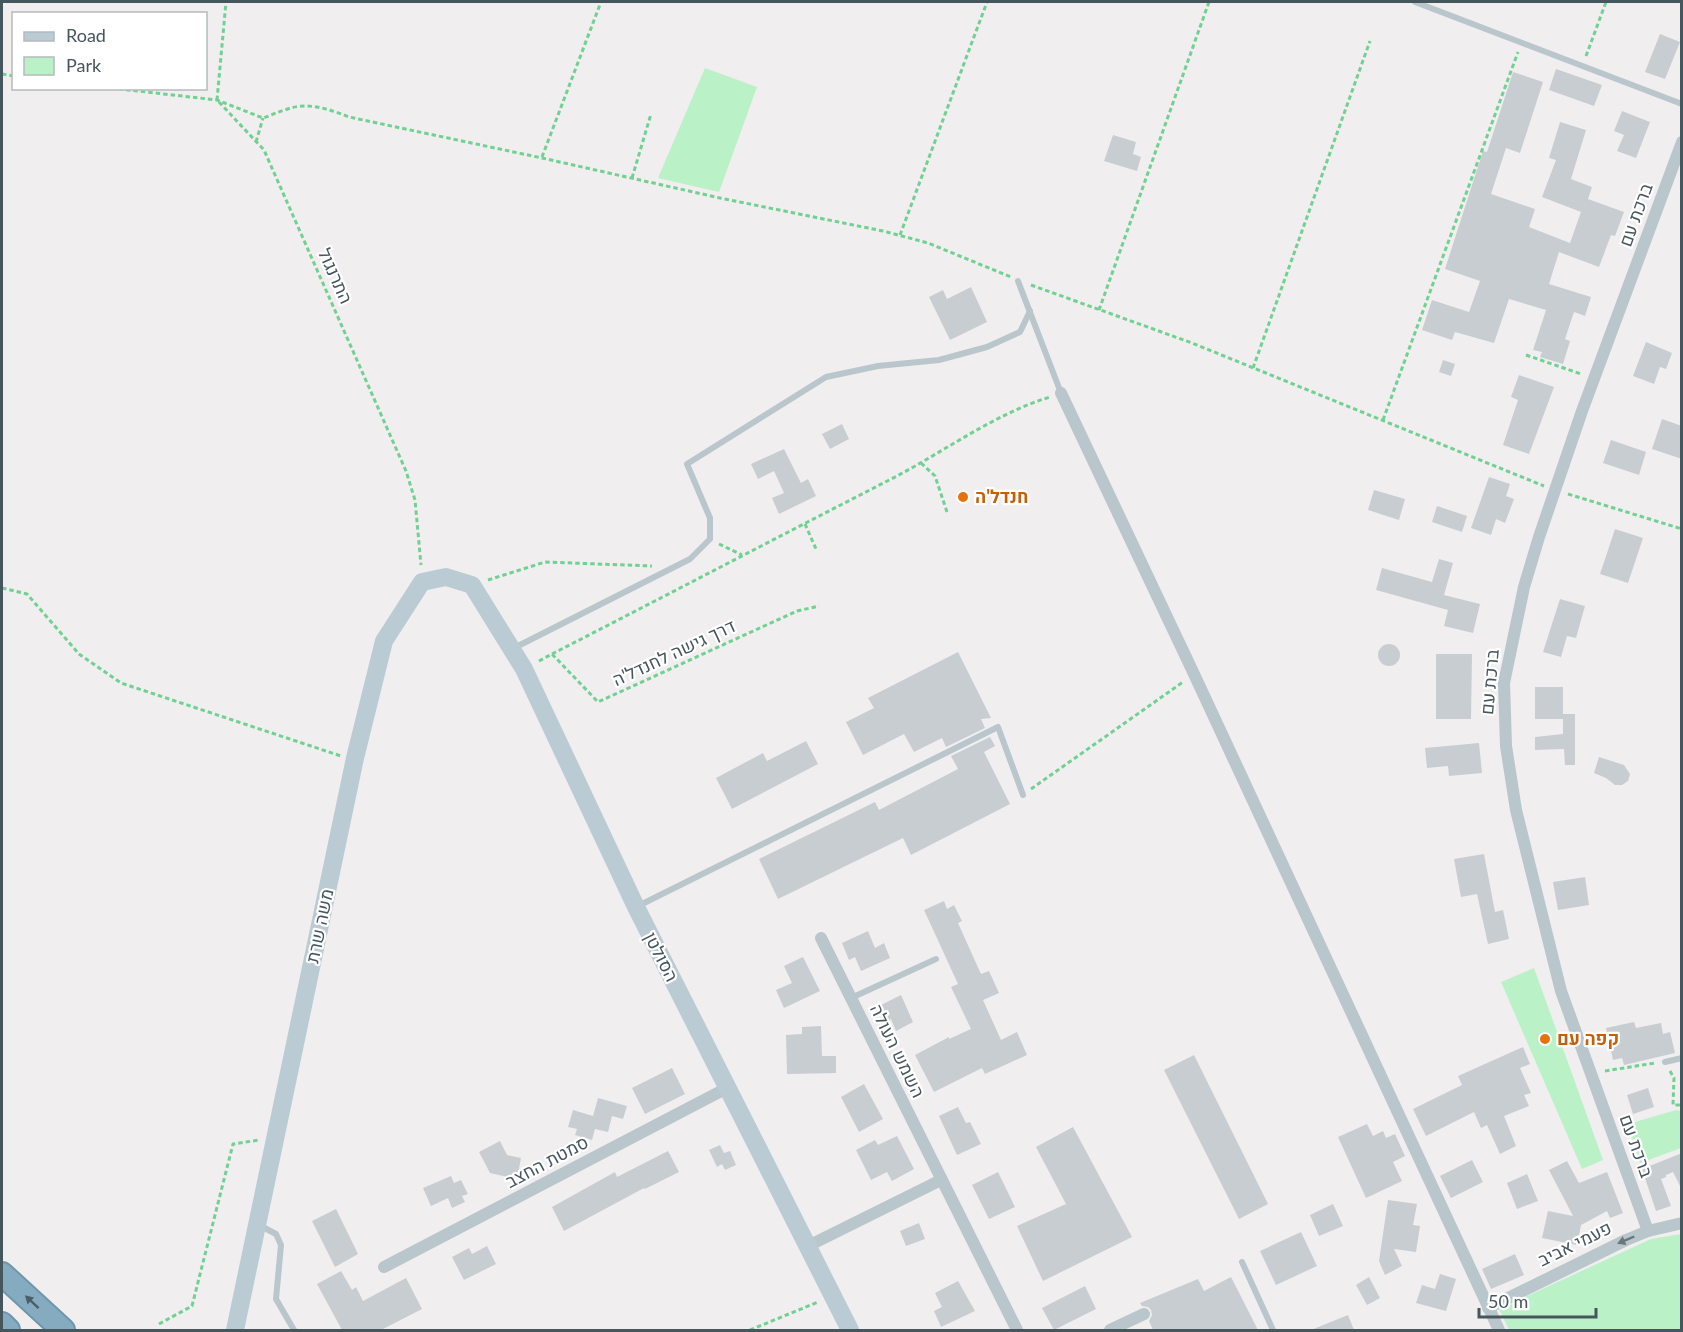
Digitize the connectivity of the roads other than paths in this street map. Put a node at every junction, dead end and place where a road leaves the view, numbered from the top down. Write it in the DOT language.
graph roads {
  1 [pos="1414,2"];
  2 [pos="1682,104"];
  3 [pos="1682,142"];
  4 [pos="1018,281"];
  5 [pos="1030,311"];
  6 [pos="1061,393"];
  7 [pos="422,582"];
  8 [pos="512,650"];
  9 [pos="1023,795"];
  10 [pos="636,907"];
  11 [pos="821,938"];
  12 [pos="936,959"];
  13 [pos="850,998"];
  14 [pos="1682,1058"];
  15 [pos="1665,1062"];
  16 [pos="727,1088"];
  17 [pos="941,1180"];
  18 [pos="1682,1223"];
  19 [pos="257,1224"];
  20 [pos="1648,1231"];
  21 [pos="808,1246"];
  22 [pos="1242,1262"];
  23 [pos="384,1267"];
  24 [pos="2,1274"];
  25 [pos="1488,1308"];
  26 [pos="1144,1314"];
  27 [pos="2,1324"];
  28 [pos="8,1330"];
  29 [pos="63,1330"];
  30 [pos="235,1330"];
  31 [pos="294,1330"];
  32 [pos="850,1330"];
  33 [pos="1017,1330"];
  34 [pos="1110,1330"];
  35 [pos="1274,1330"];
  36 [pos="1499,1330"];
  1 -- 2 [label="lane"];
  3 -- 20 [label="street, ברכת עם"];
  4 -- 5 [label="lane"];
  5 -- 6 [label="lane"];
  5 -- 8 [label="lane"];
  6 -- 25 [label="street"];
  7 -- 8 [label="street, הסולטן"];
  7 -- 19 [label="street, משה שרת"];
  8 -- 10 [label="street, הסולטן"];
  9 -- 10 [label="lane"];
  10 -- 16 [label="street, הסולטן"];
  11 -- 13 [label="street, השמש העולה"];
  12 -- 13 [label="lane"];
  13 -- 17 [label="street, השמש העולה"];
  14 -- 15 [label="lane"];
  16 -- 21 [label="street, הסולטן"];
  16 -- 23 [label="street, סמטת החצב"];
  17 -- 21 [label="street"];
  17 -- 33 [label="street, השמש העולה"];
  18 -- 20 [label="street, פעמי אביב"];
  19 -- 30 [label="street, משה שרת"];
  19 -- 31 [label="lane"];
  20 -- 25 [label="street, פעמי אביב, one-way"];
  21 -- 32 [label="street, הסולטן"];
  22 -- 35 [label="lane"];
  29 -- 24 [label="highway, one-way"];
  25 -- 36 [label="street"];
  26 -- 34 [label="street"];
  27 -- 28 [label="highway"];
}
